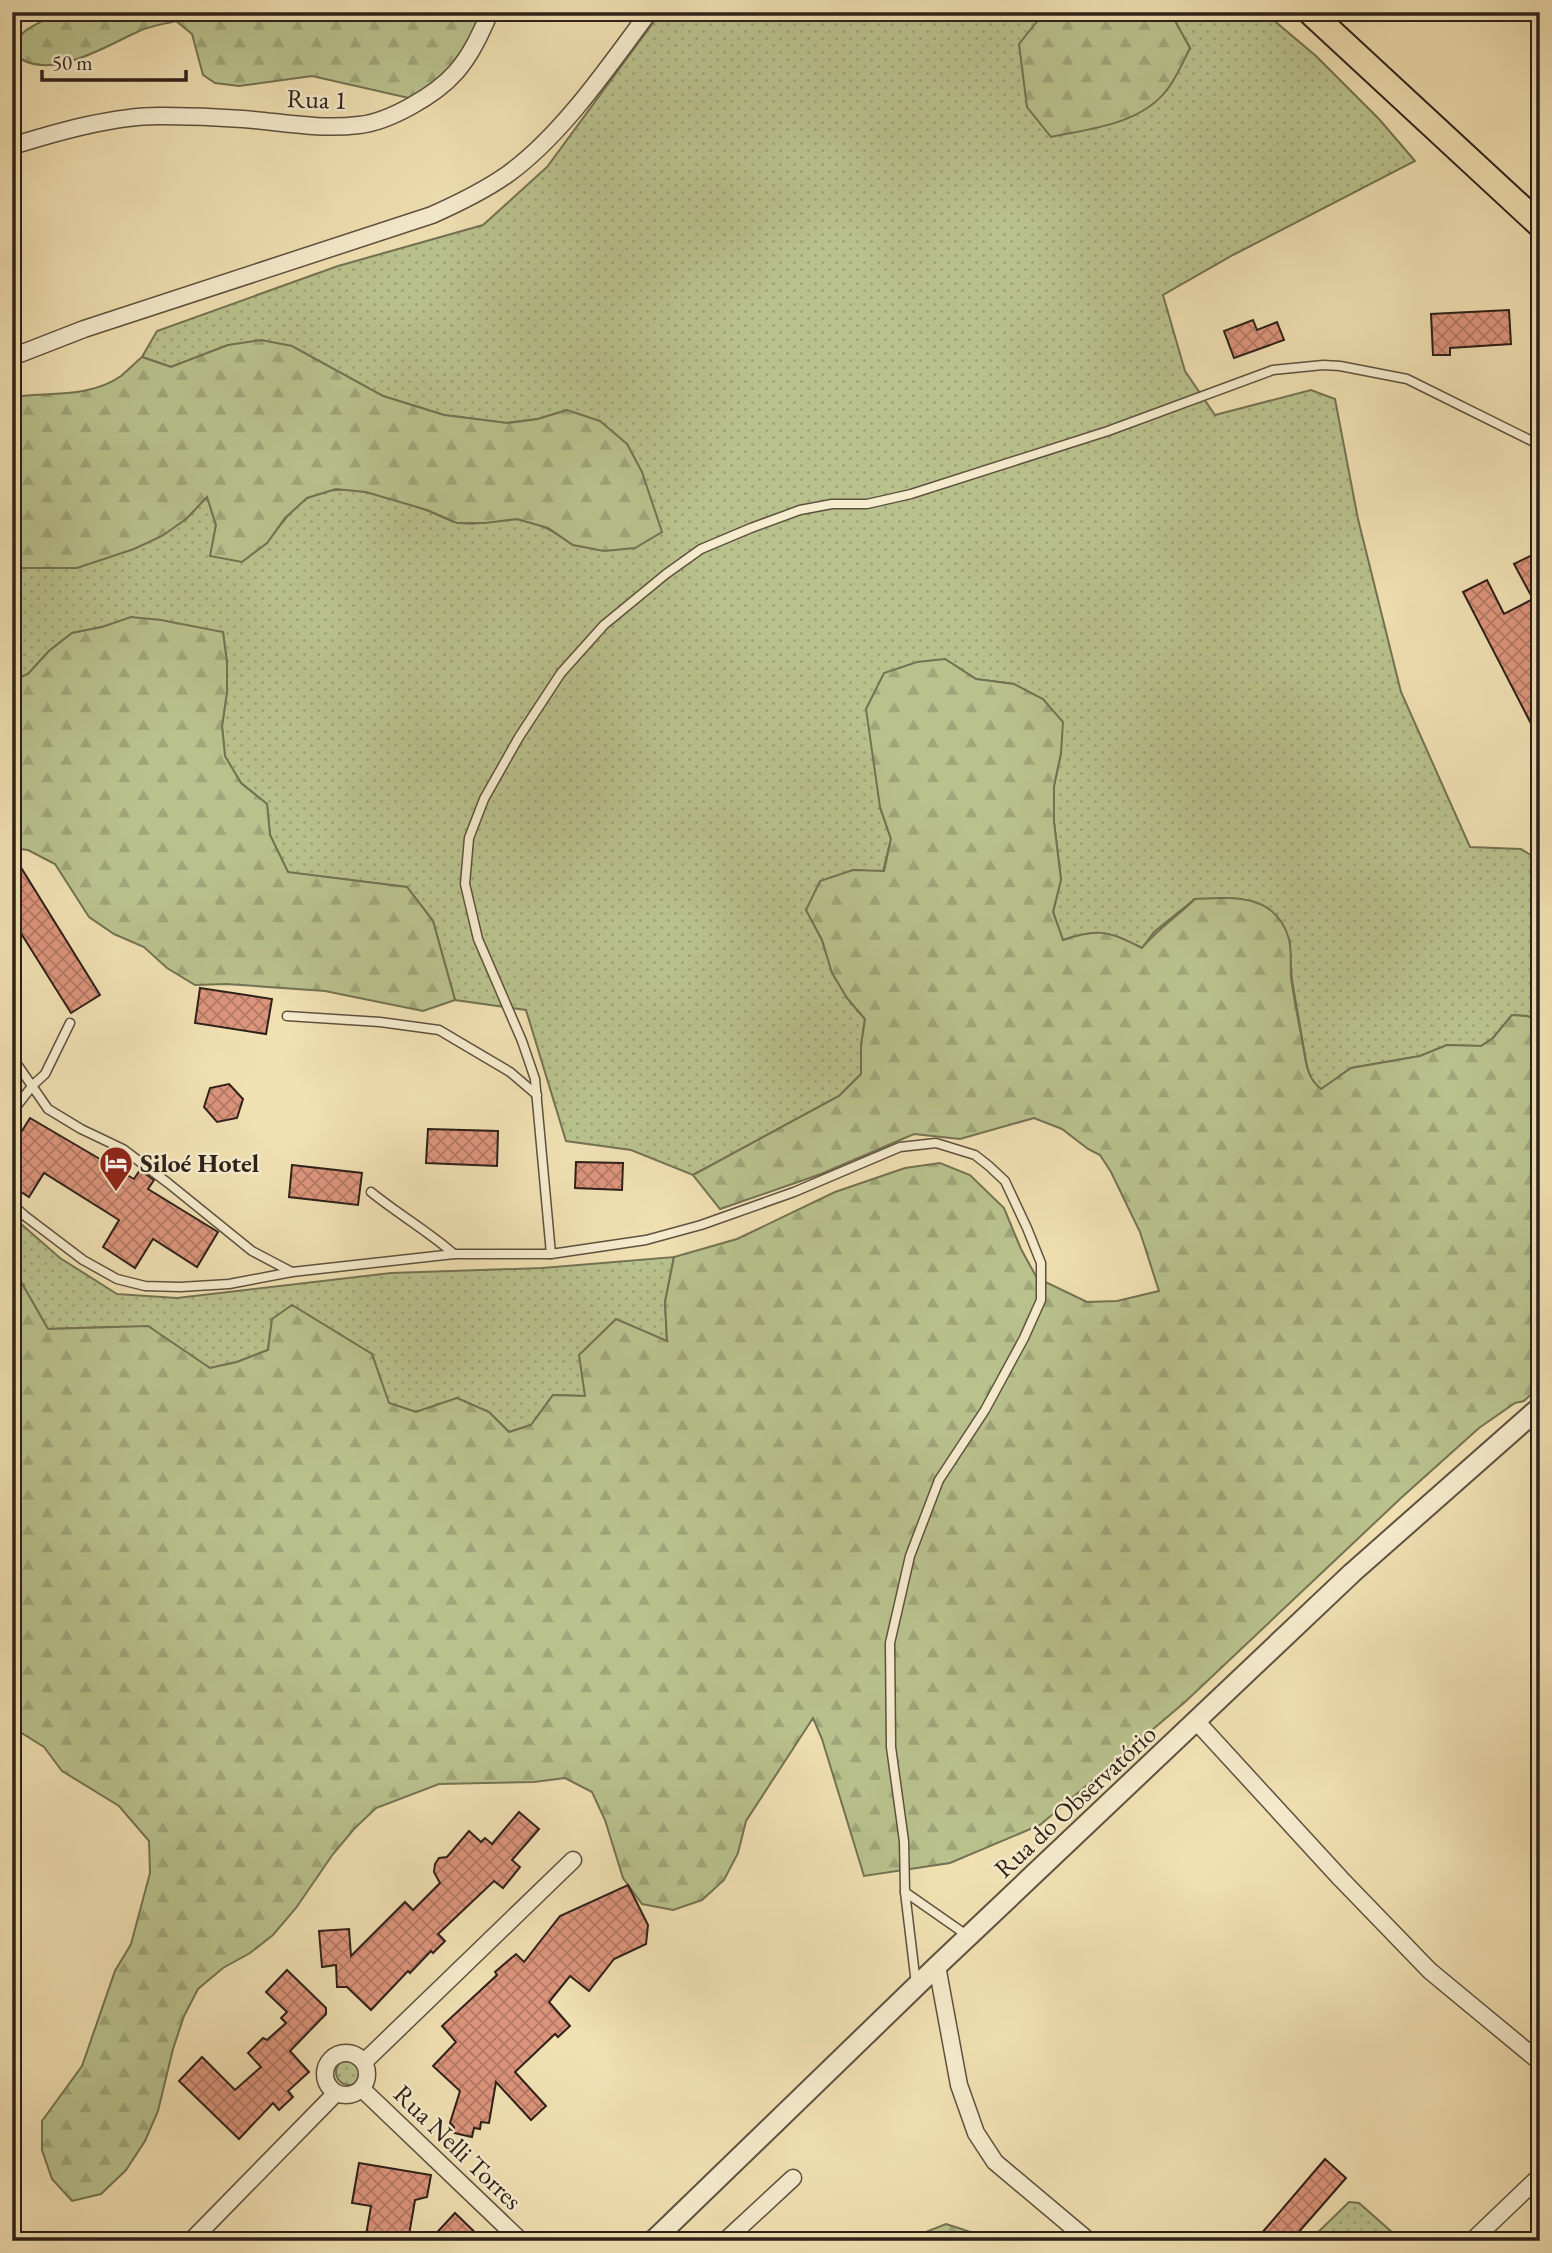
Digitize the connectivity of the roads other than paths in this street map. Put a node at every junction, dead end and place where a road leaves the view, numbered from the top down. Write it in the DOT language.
graph roads {
  1 [pos="490,12"];
  2 [pos="649,12"];
  3 [pos="1310,12"];
  4 [pos="12,146"];
  5 [pos="1540,225"];
  6 [pos="12,357"];
  7 [pos="1540,445"];
  8 [pos="287,1016"];
  9 [pos="70,1023"];
  10 [pos="12,1057"];
  11 [pos="33,1085"];
  12 [pos="537,1095"];
  13 [pos="12,1112"];
  14 [pos="372,1192"];
  15 [pos="12,1204"];
  16 [pos="454,1254"];
  17 [pos="551,1254"];
  18 [pos="292,1272"];
  19 [pos="1540,1408"];
  20 [pos="1197,1721"];
  21 [pos="573,1860"];
  22 [pos="905,1892"];
  23 [pos="969,1937"];
  24 [pos="937,1966"];
  25 [pos="916,1987"];
  26 [pos="364,2062"];
  27 [pos="1540,2062"];
  28 [pos="362,2089"];
  29 [pos="336,2093"];
  30 [pos="1540,2176"];
  31 [pos="793,2178"];
  32 [pos="191,2241"];
  33 [pos="521,2241"];
  34 [pos="653,2241"];
  35 [pos="725,2241"];
  36 [pos="1089,2241"];
  37 [pos="1472,2241"];
  1 -- 4 [label="street, Rua 1"];
  2 -- 6 [label="street"];
  3 -- 5 [label="main road"];
  7 -- 12 [label="lane"];
  8 -- 12 [label="lane"];
  9 -- 11 [label="lane"];
  10 -- 11 [label="lane"];
  11 -- 13 [label="lane"];
  11 -- 18 [label="lane"];
  12 -- 17 [label="lane"];
  14 -- 16 [label="lane"];
  15 -- 18 [label="lane"];
  16 -- 17 [label="lane"];
  16 -- 18 [label="lane"];
  17 -- 22 [label="lane"];
  19 -- 20 [label="street, Rua do Observatório"];
  20 -- 23 [label="street, Rua do Observatório"];
  20 -- 27 [label="street"];
  21 -- 26 [label="street"];
  22 -- 23 [label="lane"];
  22 -- 25 [label="lane"];
  23 -- 24 [label="street, Rua do Observatório"];
  24 -- 25 [label="street, Rua do Observatório"];
  24 -- 36 [label="street"];
  25 -- 34 [label="street, Rua do Observatório"];
  26 -- 28 [label="street"];
  26 -- 29 [label="street"];
  28 -- 29 [label="street"];
  28 -- 33 [label="street, Rua Nelli Torres"];
  29 -- 32 [label="street"];
  30 -- 37 [label="street"];
  31 -- 35 [label="street"];
}
